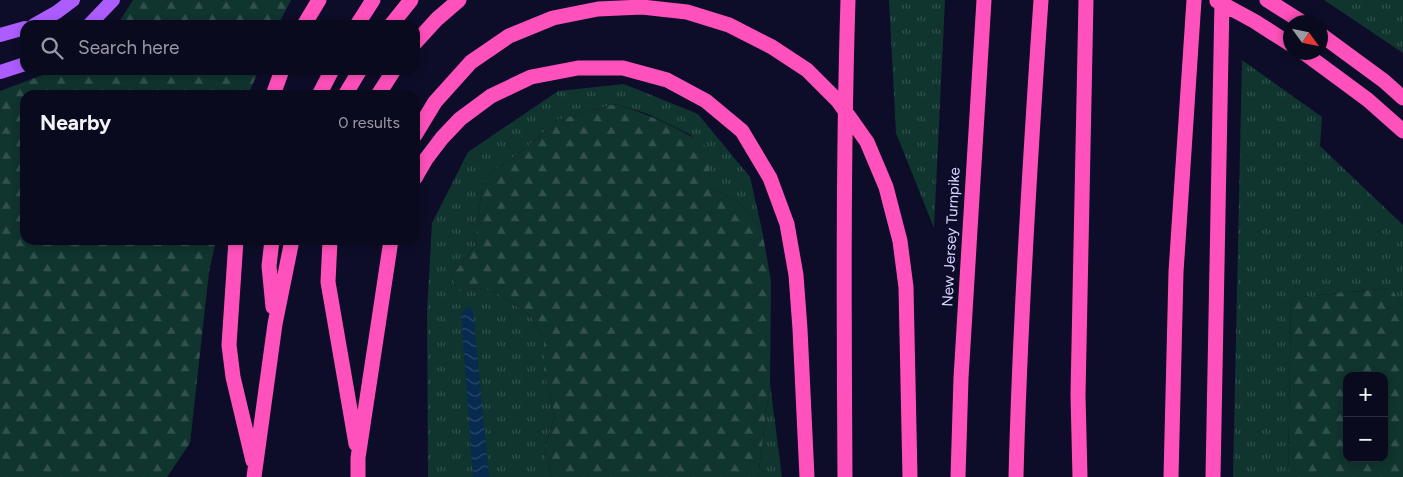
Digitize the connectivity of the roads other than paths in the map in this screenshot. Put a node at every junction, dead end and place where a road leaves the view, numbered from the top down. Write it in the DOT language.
graph roads {
  1 [pos="72,0"];
  2 [pos="113,0"];
  3 [pos="318,0"];
  4 [pos="373,0"];
  5 [pos="411,0"];
  6 [pos="459,0"];
  7 [pos="848,0"];
  8 [pos="984,0"];
  9 [pos="1042,0"];
  10 [pos="1086,0"];
  11 [pos="1194,0"];
  12 [pos="1216,0"];
  13 [pos="1222,0"];
  14 [pos="1267,0"];
  15 [pos="1291,15"];
  16 [pos="43,20"];
  17 [pos="94,20"];
  18 [pos="307,20"];
  19 [pos="360,20"];
  20 [pos="395,20"];
  21 [pos="20,29"];
  22 [pos="0,35"];
  23 [pos="420,38"];
  24 [pos="1283,40"];
  25 [pos="1328,40"];
  26 [pos="1314,60"];
  27 [pos="20,66"];
  28 [pos="0,72"];
  29 [pos="280,75"];
  30 [pos="329,75"];
  31 [pos="357,75"];
  32 [pos="391,75"];
  33 [pos="275,90"];
  34 [pos="322,90"];
  35 [pos="348,90"];
  36 [pos="381,90"];
  37 [pos="1403,98"];
  38 [pos="420,127"];
  39 [pos="1403,130"];
  40 [pos="420,169"];
  41 [pos="236,245"];
  42 [pos="271,245"];
  43 [pos="291,245"];
  44 [pos="330,245"];
  45 [pos="390,245"];
  46 [pos="275,324"];
  47 [pos="358,458"];
  48 [pos="254,473"];
  49 [pos="358,477"];
  50 [pos="807,477"];
  51 [pos="845,477"];
  52 [pos="910,477"];
  53 [pos="958,477"];
  54 [pos="1016,477"];
  55 [pos="1080,477"];
  56 [pos="1171,477"];
  57 [pos="1213,477"];
  1 -- 16 [label="main road"];
  2 -- 17 [label="main road"];
  3 -- 18 [label="highway"];
  4 -- 19 [label="highway"];
  5 -- 20 [label="highway"];
  6 -- 23 [label="highway"];
  7 -- 51 [label="highway"];
  8 -- 53 [label="highway, New Jersey Turnpike"];
  9 -- 54 [label="highway"];
  10 -- 55 [label="highway"];
  11 -- 56 [label="highway"];
  12 -- 24 [label="highway"];
  13 -- 57 [label="highway"];
  14 -- 15 [label="highway"];
  21 -- 22 [label="main road"];
  25 -- 37 [label="highway"];
  26 -- 39 [label="highway"];
  27 -- 28 [label="main road"];
  29 -- 33 [label="highway"];
  30 -- 34 [label="highway"];
  31 -- 35 [label="highway"];
  32 -- 36 [label="highway"];
  38 -- 52 [label="highway"];
  40 -- 50 [label="highway"];
  41 -- 48 [label="highway"];
  42 -- 46 [label="highway"];
  43 -- 46 [label="highway"];
  44 -- 47 [label="highway"];
  45 -- 47 [label="highway"];
  46 -- 48 [label="highway"];
  47 -- 49 [label="highway"];
}
